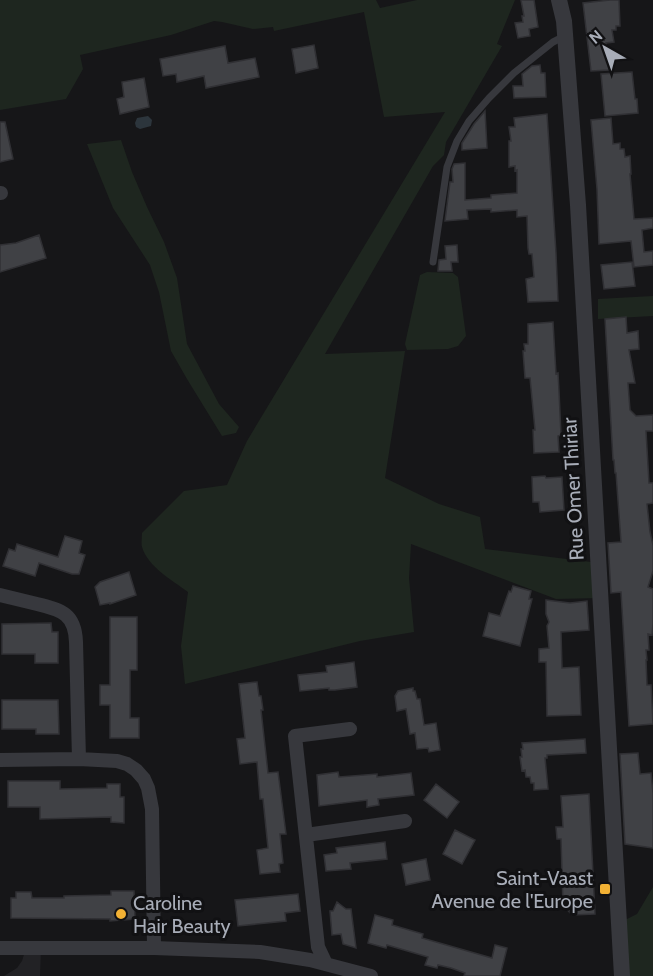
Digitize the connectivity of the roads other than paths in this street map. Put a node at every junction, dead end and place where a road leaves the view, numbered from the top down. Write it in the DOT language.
graph roads {
  1 [pos="560,0"];
  2 [pos="565,36"];
  3 [pos="434,262"];
  4 [pos="0,594"];
  5 [pos="350,729"];
  6 [pos="78,759"];
  7 [pos="0,760"];
  8 [pos="405,821"];
  9 [pos="306,835"];
  10 [pos="164,945"];
  11 [pos="0,948"];
  12 [pos="326,964"];
  13 [pos="371,976"];
  14 [pos="622,976"];
  1 -- 2 [label="street, Rue Omer Thiriar"];
  2 -- 3 [label="lane"];
  2 -- 14 [label="street, Rue Omer Thiriar"];
  4 -- 6 [label="street"];
  5 -- 9 [label="street"];
  6 -- 7 [label="street"];
  6 -- 10 [label="street"];
  8 -- 9 [label="street"];
  9 -- 12 [label="street"];
  10 -- 11 [label="street"];
  10 -- 12 [label="street"];
  12 -- 13 [label="street"];
}
